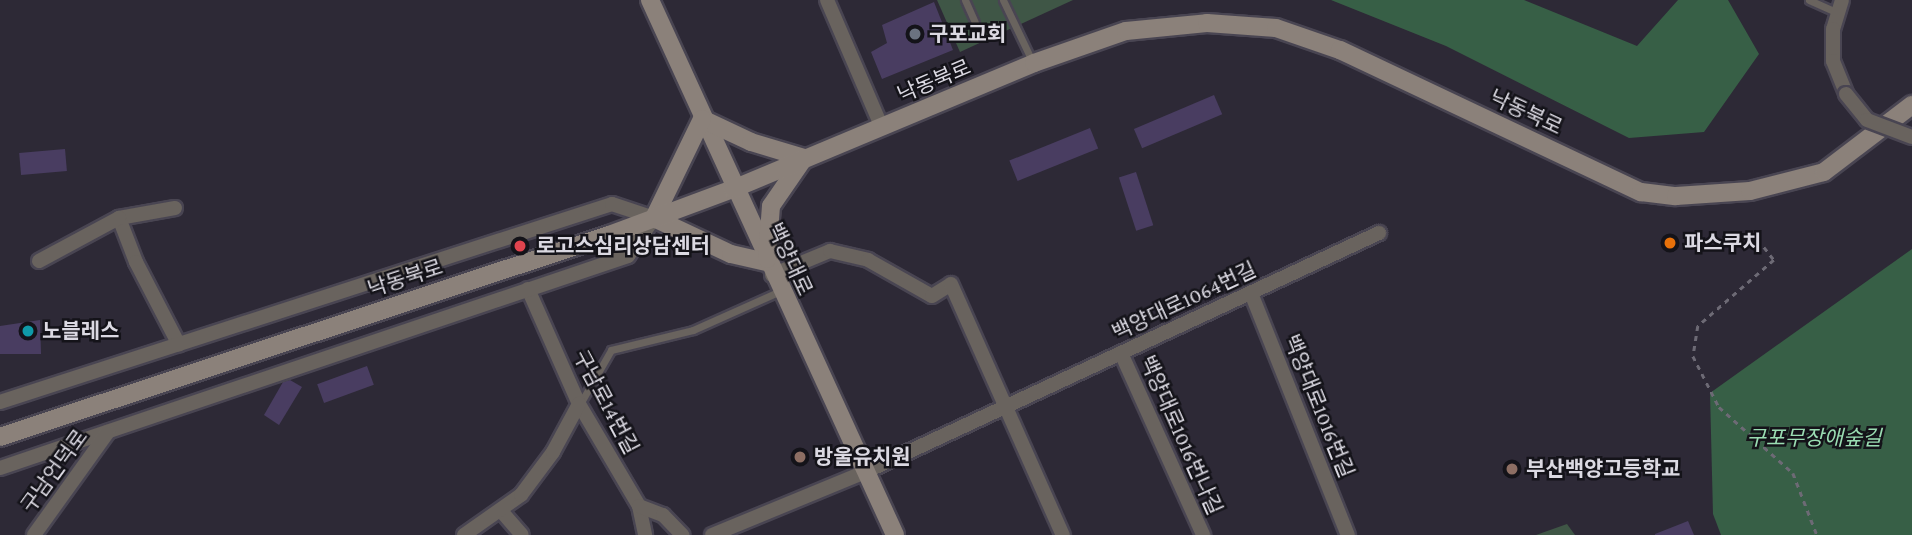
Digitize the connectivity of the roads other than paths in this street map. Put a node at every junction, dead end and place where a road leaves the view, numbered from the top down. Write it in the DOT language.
graph roads {
  1 [pos="650,0"];
  2 [pos="827,0"];
  3 [pos="965,0"];
  4 [pos="1003,0"];
  5 [pos="1809,0"];
  6 [pos="1840,7"];
  7 [pos="975,22"];
  8 [pos="1034,63"];
  9 [pos="1912,106"];
  10 [pos="702,119"];
  11 [pos="882,128"];
  12 [pos="1912,137"];
  13 [pos="804,158"];
  14 [pos="733,189"];
  15 [pos="175,208"];
  16 [pos="119,218"];
  17 [pos="654,218"];
  18 [pos="1379,233"];
  19 [pos="39,261"];
  20 [pos="773,276"];
  21 [pos="528,289"];
  22 [pos="1251,293"];
  23 [pos="179,345"];
  24 [pos="1121,353"];
  25 [pos="0,402"];
  26 [pos="579,404"];
  27 [pos="1006,407"];
  28 [pos="108,432"];
  29 [pos="0,437"];
  30 [pos="0,468"];
  31 [pos="865,472"];
  32 [pos="639,506"];
  33 [pos="502,512"];
  34 [pos="34,535"];
  35 [pos="464,535"];
  36 [pos="522,535"];
  37 [pos="645,535"];
  38 [pos="682,535"];
  39 [pos="712,535"];
  40 [pos="895,535"];
  41 [pos="1063,535"];
  42 [pos="1203,535"];
  43 [pos="1348,535"];
  1 -- 10 [label="main road, 백양대로"];
  2 -- 11 [label="street"];
  3 -- 7 [label="lane"];
  4 -- 8 [label="lane"];
  5 -- 6 [label="lane"];
  6 -- 12 [label="street, bridge"];
  8 -- 9 [label="main road, 낙동북로"];
  8 -- 11 [label="main road, 낙동북로"];
  10 -- 13 [label="main road"];
  10 -- 14 [label="main road, 백양대로"];
  10 -- 17 [label="main road"];
  11 -- 13 [label="main road, 낙동북로"];
  13 -- 14 [label="main road, 낙동북로"];
  13 -- 20 [label="main road"];
  14 -- 17 [label="main road, 낙동북로"];
  14 -- 20 [label="main road, 백양대로"];
  15 -- 16 [label="street"];
  16 -- 19 [label="street"];
  16 -- 23 [label="street"];
  17 -- 20 [label="main road"];
  17 -- 21 [label="street"];
  17 -- 23 [label="street"];
  17 -- 29 [label="main road, 낙동북로"];
  18 -- 22 [label="street, 백양대로1064번길"];
  20 -- 26 [label="lane"];
  20 -- 27 [label="street"];
  20 -- 31 [label="main road, 백양대로"];
  21 -- 26 [label="street, 구남로14번길"];
  21 -- 28 [label="street"];
  22 -- 24 [label="street, 백양대로1064번길"];
  22 -- 43 [label="street, 백양대로1016번길"];
  23 -- 25 [label="street"];
  24 -- 27 [label="street, 백양대로1064번길"];
  24 -- 42 [label="street, 백양대로1016번나길"];
  26 -- 32 [label="street, 구남로14번길"];
  26 -- 33 [label="street"];
  27 -- 31 [label="street, 백양대로1064번길"];
  27 -- 41 [label="street"];
  28 -- 30 [label="street"];
  28 -- 34 [label="street, 구남언덕로"];
  31 -- 39 [label="street, 백양대로1064번길"];
  31 -- 40 [label="main road, 백양대로"];
  32 -- 37 [label="street, 구남로14번길"];
  32 -- 38 [label="street"];
  33 -- 35 [label="street"];
  33 -- 36 [label="street"];
}
